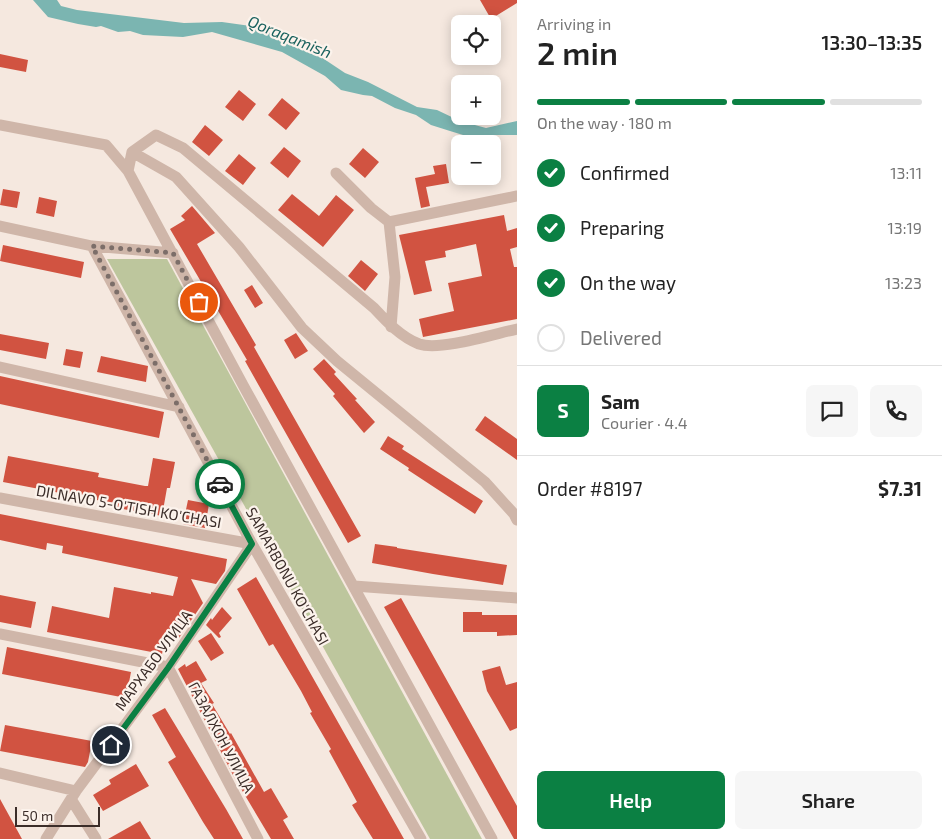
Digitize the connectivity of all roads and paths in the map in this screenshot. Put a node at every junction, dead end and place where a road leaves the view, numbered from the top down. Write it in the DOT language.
graph roads {
  1 [pos="0,125"];
  2 [pos="132,152"];
  3 [pos="128,171"];
  4 [pos="336,173"];
  5 [pos="517,196"];
  6 [pos="389,222"];
  7 [pos="0,226"];
  8 [pos="92,246"];
  9 [pos="173,253"];
  10 [pos="392,327"];
  11 [pos="517,329"];
  12 [pos="0,367"];
  13 [pos="179,407"];
  14 [pos="0,498"];
  15 [pos="517,520"];
  16 [pos="252,544"];
  17 [pos="354,586"];
  18 [pos="517,598"];
  19 [pos="0,634"];
  20 [pos="168,668"];
  21 [pos="0,773"];
  22 [pos="74,795"];
  23 [pos="46,839"];
  24 [pos="96,839"];
  25 [pos="258,839"];
  26 [pos="421,839"];
  27 [pos="492,839"];
  1 -- 3 [label="street"];
  2 -- 3 [label="street"];
  2 -- 10 [label="street"];
  2 -- 15 [label="street"];
  3 -- 9 [label="street"];
  4 -- 6 [label="street"];
  5 -- 6 [label="street"];
  6 -- 10 [label="street"];
  7 -- 8 [label="street"];
  8 -- 9 [label="street"];
  8 -- 13 [label="street, SAMARBONU KO'CHASI"];
  9 -- 17 [label="street"];
  10 -- 11 [label="street"];
  12 -- 13 [label="street"];
  13 -- 16 [label="street, SAMARBONU KO'CHASI"];
  14 -- 16 [label="street, DILNAVO 5-O'TISH KO'CHASI"];
  16 -- 20 [label="street, МАРХАБО УЛИЦА"];
  16 -- 26 [label="street, SAMARBONU KO'CHASI"];
  17 -- 18 [label="street"];
  17 -- 27 [label="street"];
  19 -- 20 [label="street"];
  20 -- 22 [label="street, МАРХАБО УЛИЦА"];
  20 -- 25 [label="street, ГАЗАЛХОН УЛИЦА"];
  21 -- 22 [label="street"];
  22 -- 23 [label="street, МАРХАБО УЛИЦА"];
  22 -- 24 [label="street"];
}
